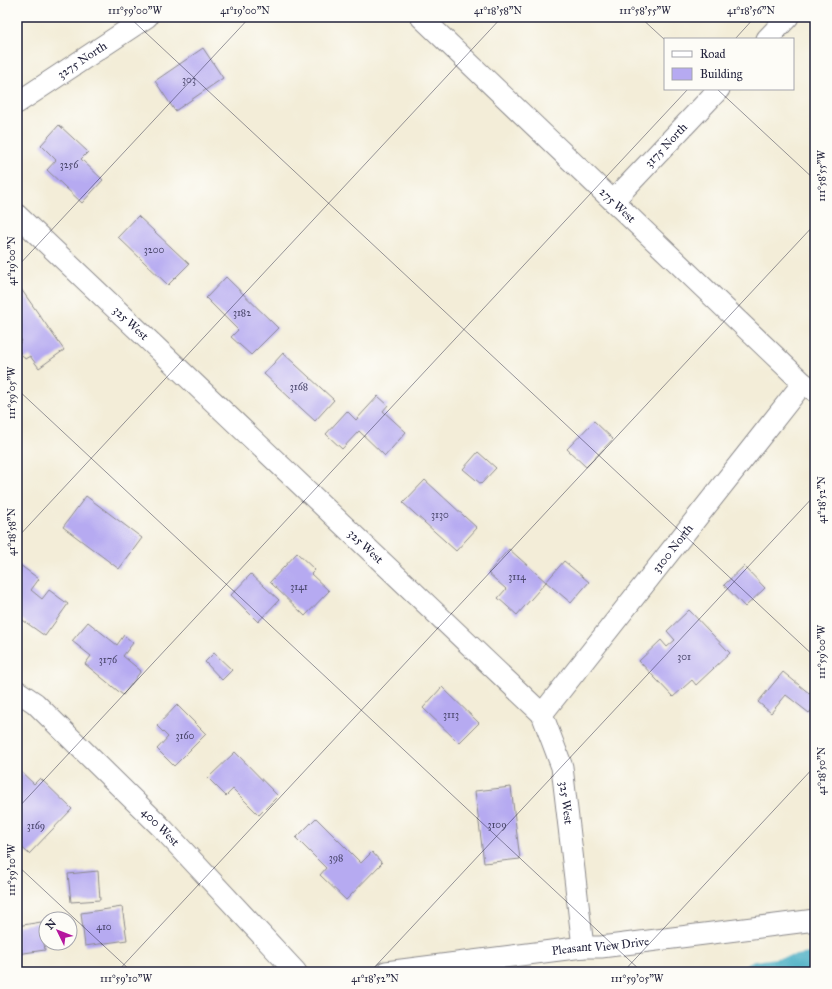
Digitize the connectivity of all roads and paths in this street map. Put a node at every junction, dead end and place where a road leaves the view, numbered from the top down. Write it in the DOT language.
graph roads {
  1 [pos="147,17"];
  2 [pos="421,17"];
  3 [pos="788,17"];
  4 [pos="768,38"];
  5 [pos="719,90"];
  6 [pos="17,103"];
  7 [pos="613,201"];
  8 [pos="17,214"];
  9 [pos="809,387"];
  10 [pos="17,691"];
  11 [pos="542,714"];
  12 [pos="815,920"];
  13 [pos="583,947"];
  14 [pos="296,972"];
  15 [pos="386,972"];
  1 -- 6 [label="street, 3275 North"];
  2 -- 7 [label="street, 275 West"];
  3 -- 4 [label="street"];
  5 -- 7 [label="street, 3175 North"];
  7 -- 9 [label="street, 275 West"];
  8 -- 11 [label="street, 325 West"];
  9 -- 11 [label="street, 3100 North"];
  10 -- 14 [label="street, 400 West"];
  11 -- 13 [label="street, 325 West"];
  12 -- 13 [label="street, Pleasant View Drive"];
  13 -- 15 [label="street, Pleasant View Drive"];
}
